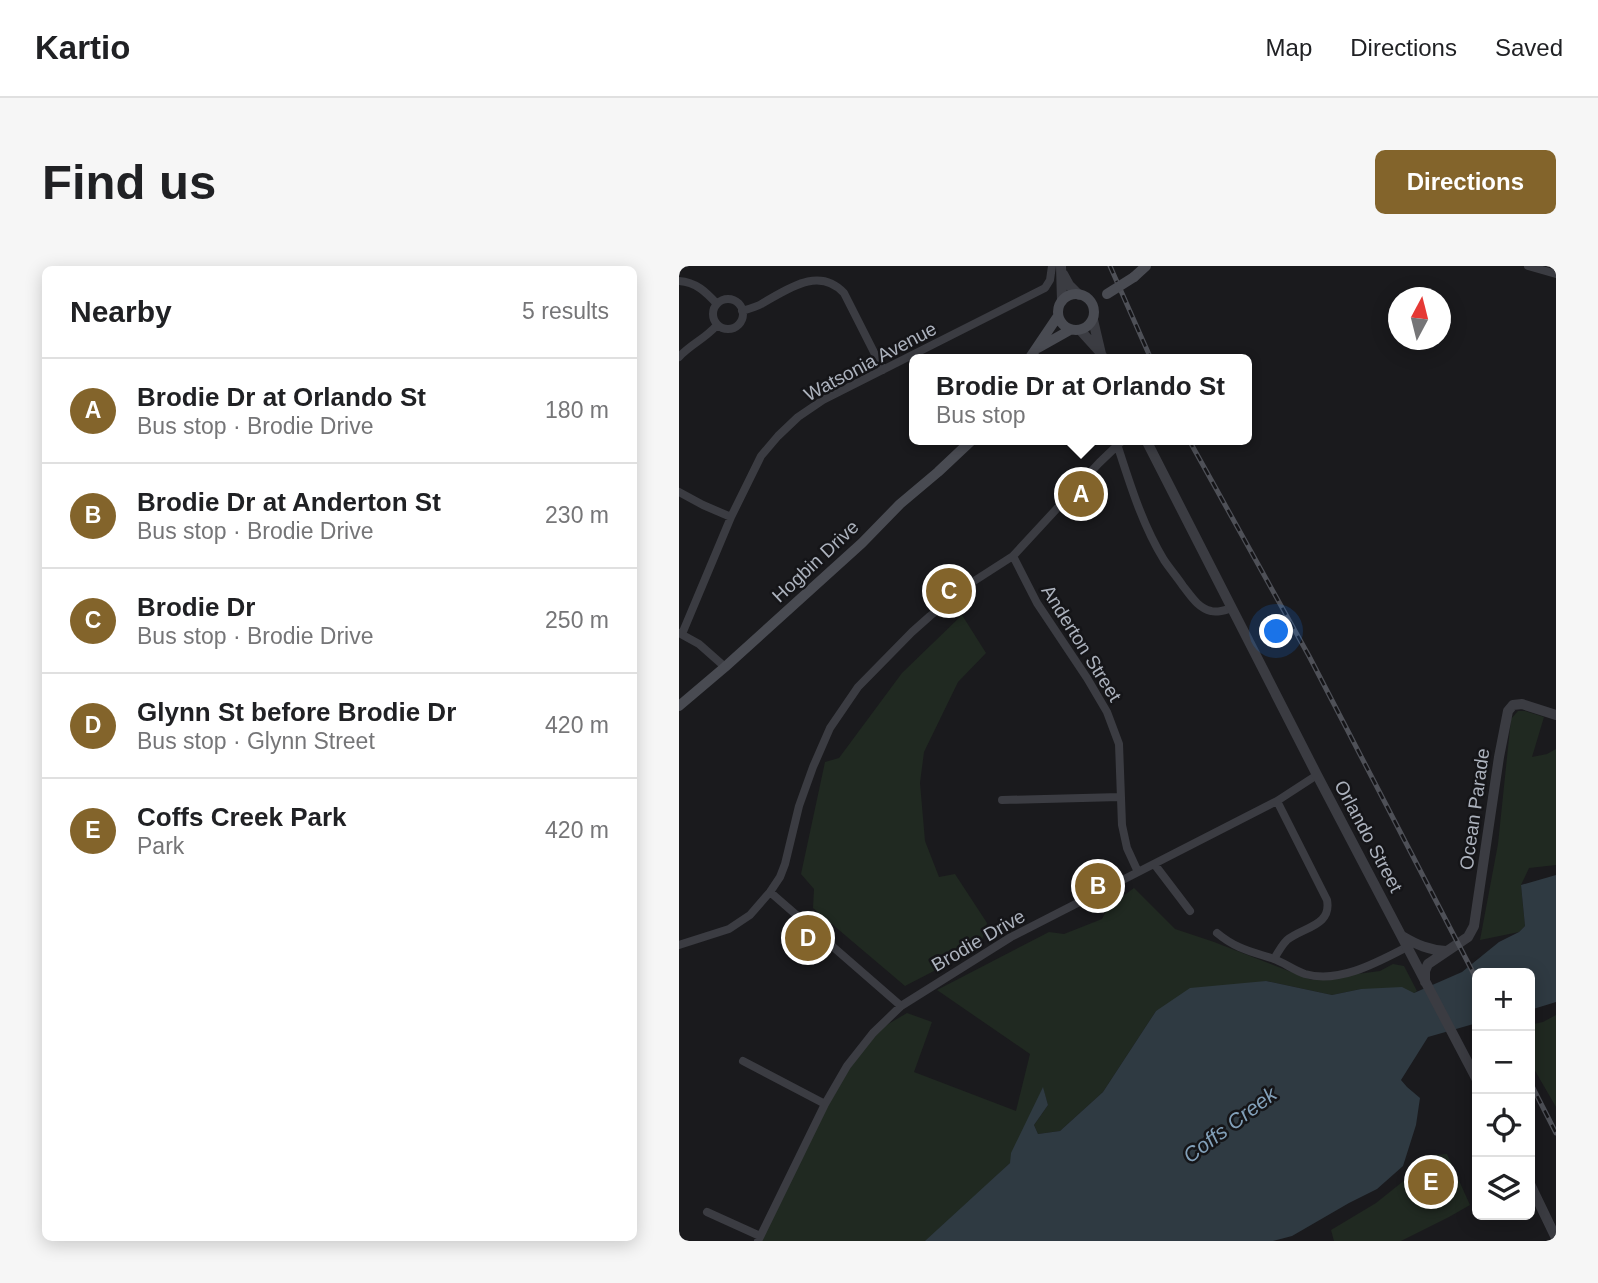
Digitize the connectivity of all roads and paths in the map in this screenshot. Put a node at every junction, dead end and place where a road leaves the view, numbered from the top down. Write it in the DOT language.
graph roads {
  1 [pos="1146,266"];
  2 [pos="1528,266"];
  3 [pos="1058,267"];
  4 [pos="1556,274"];
  5 [pos="679,281"];
  6 [pos="1107,294"];
  7 [pos="1081,295"];
  8 [pos="1062,301"];
  9 [pos="716,304"];
  10 [pos="742,312"];
  11 [pos="1093,314"];
  12 [pos="1058,316"];
  13 [pos="717,325"];
  14 [pos="1075,330"];
  15 [pos="915,354"];
  16 [pos="1032,354"];
  17 [pos="1100,354"];
  18 [pos="1102,354"];
  19 [pos="679,357"];
  20 [pos="909,357"];
  21 [pos="883,370"];
  22 [pos="967,445"];
  23 [pos="1117,445"];
  24 [pos="1121,445"];
  25 [pos="1149,445"];
  26 [pos="679,492"];
  27 [pos="731,517"];
  28 [pos="1013,556"];
  29 [pos="1232,608"];
  30 [pos="681,633"];
  31 [pos="726,667"];
  32 [pos="679,706"];
  33 [pos="1556,715"];
  34 [pos="1317,775"];
  35 [pos="1121,797"];
  36 [pos="1002,800"];
  37 [pos="1277,801"];
  38 [pos="1155,865"];
  39 [pos="1137,872"];
  40 [pos="770,892"];
  41 [pos="1190,911"];
  42 [pos="1217,933"];
  43 [pos="1402,935"];
  44 [pos="679,944"];
  45 [pos="1407,947"];
  46 [pos="1446,951"];
  47 [pos="1274,958"];
  48 [pos="1425,982"];
  49 [pos="901,1006"];
  50 [pos="743,1061"];
  51 [pos="1472,1071"];
  52 [pos="825,1104"];
  53 [pos="1535,1194"];
  54 [pos="707,1212"];
  55 [pos="1556,1238"];
  56 [pos="759,1239"];
  1 -- 6 [label="main road, bridge"];
  2 -- 4 [label="street"];
  3 -- 7 [label="street"];
  3 -- 8 [label="street"];
  3 -- 15 [label="street, Watsonia Avenue"];
  5 -- 9 [label="street"];
  6 -- 7 [label="main road"];
  6 -- 11 [label="main road"];
  7 -- 8 [label="main road"];
  7 -- 11 [label="main road"];
  8 -- 12 [label="main road"];
  9 -- 10 [label="street"];
  9 -- 13 [label="street"];
  10 -- 13 [label="street"];
  10 -- 21 [label="street"];
  11 -- 14 [label="main road"];
  11 -- 18 [label="street"];
  12 -- 14 [label="main road"];
  12 -- 16 [label="main road"];
  13 -- 19 [label="street"];
  14 -- 16 [label="main road"];
  14 -- 17 [label="street"];
  20 -- 21 [label="street, Watsonia Avenue"];
  21 -- 27 [label="street, Watsonia Avenue"];
  22 -- 31 [label="main road, Hogbin Drive"];
  23 -- 28 [label="street"];
  24 -- 29 [label="street"];
  25 -- 29 [label="street, Orlando Street"];
  26 -- 27 [label="street"];
  27 -- 30 [label="street, Watsonia Avenue"];
  28 -- 35 [label="street, Anderton Street"];
  28 -- 40 [label="street"];
  29 -- 34 [label="street, Orlando Street"];
  30 -- 31 [label="street, Watsonia Avenue"];
  31 -- 32 [label="main road, Hogbin Drive"];
  33 -- 46 [label="street, Ocean Parade"];
  34 -- 37 [label="street, Brodie Drive"];
  34 -- 43 [label="street, Orlando Street"];
  35 -- 36 [label="street"];
  35 -- 39 [label="street, Anderton Street"];
  37 -- 38 [label="street, Brodie Drive"];
  37 -- 47 [label="street"];
  38 -- 39 [label="street, Brodie Drive"];
  38 -- 41 [label="street"];
  39 -- 49 [label="street, Brodie Drive"];
  40 -- 44 [label="street"];
  40 -- 49 [label="street"];
  42 -- 47 [label="street"];
  43 -- 45 [label="street, Orlando Street"];
  43 -- 46 [label="street"];
  45 -- 47 [label="street"];
  45 -- 48 [label="street, Orlando Street"];
  46 -- 48 [label="street, Ocean Parade"];
  48 -- 51 [label="street, Orlando Street"];
  49 -- 52 [label="street, Brodie Drive"];
  50 -- 52 [label="street"];
  52 -- 56 [label="street, Brodie Drive"];
  53 -- 55 [label="street"];
  54 -- 56 [label="street"];
}
